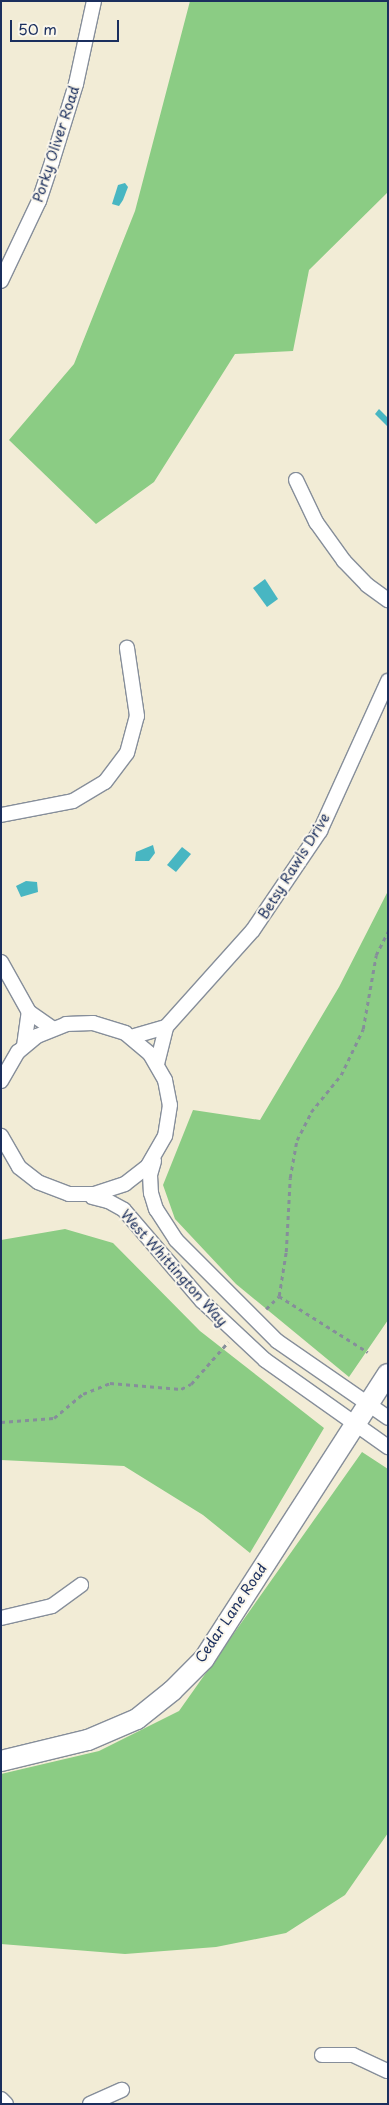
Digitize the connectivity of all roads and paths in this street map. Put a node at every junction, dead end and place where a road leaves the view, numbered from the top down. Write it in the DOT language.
graph roads {
  1 [pos="94,1"];
  2 [pos="1,281"];
  3 [pos="296,480"];
  4 [pos="388,600"];
  5 [pos="127,648"];
  6 [pos="388,682"];
  7 [pos="1,814"];
  8 [pos="388,930"];
  9 [pos="1,962"];
  10 [pos="29,1012"];
  11 [pos="166,1027"];
  12 [pos="52,1028"];
  13 [pos="131,1037"];
  14 [pos="24,1046"];
  15 [pos="157,1064"];
  16 [pos="1,1081"];
  17 [pos="1,1136"];
  18 [pos="6,1154"];
  19 [pos="155,1158"];
  20 [pos="84,1195"];
  21 [pos="279,1296"];
  22 [pos="254,1320"];
  23 [pos="235,1334"];
  24 [pos="368,1352"];
  25 [pos="388,1374"];
  26 [pos="367,1404"];
  27 [pos="388,1418"];
  28 [pos="1,1422"];
  29 [pos="354,1425"];
  30 [pos="388,1447"];
  31 [pos="81,1585"];
  32 [pos="1,1618"];
  33 [pos="1,1761"];
  34 [pos="322,2055"];
  35 [pos="388,2071"];
  36 [pos="122,2090"];
  37 [pos="1,2099"];
  38 [pos="6,2104"];
  39 [pos="90,2104"];
  1 -- 2 [label="street, Porky Oliver Road"];
  3 -- 4 [label="street"];
  5 -- 7 [label="street"];
  6 -- 11 [label="street, Betsy Rawls Drive"];
  8 -- 21 [label="path"];
  9 -- 10 [label="street"];
  10 -- 12 [label="street"];
  10 -- 14 [label="street"];
  11 -- 13 [label="street"];
  11 -- 15 [label="street, Betsy Rawls Drive"];
  12 -- 13 [label="street"];
  12 -- 14 [label="street"];
  13 -- 15 [label="street"];
  14 -- 16 [label="street"];
  15 -- 19 [label="street"];
  17 -- 18 [label="street"];
  18 -- 20 [label="street, West Whittington Way"];
  19 -- 20 [label="street"];
  19 -- 22 [label="street, West Whittington Way"];
  20 -- 23 [label="street, West Whittington Way"];
  21 -- 22 [label="path"];
  21 -- 24 [label="path"];
  22 -- 26 [label="street, West Whittington Way"];
  23 -- 28 [label="path"];
  23 -- 29 [label="street, West Whittington Way"];
  25 -- 26 [label="street, Cedar Lane Road"];
  26 -- 27 [label="street, West Whittington Way"];
  26 -- 29 [label="street, Cedar Lane Road"];
  29 -- 30 [label="street, West Whittington Way"];
  29 -- 33 [label="street, Cedar Lane Road"];
  31 -- 32 [label="street"];
  34 -- 35 [label="street"];
  36 -- 39 [label="street"];
  37 -- 38 [label="street"];
}
